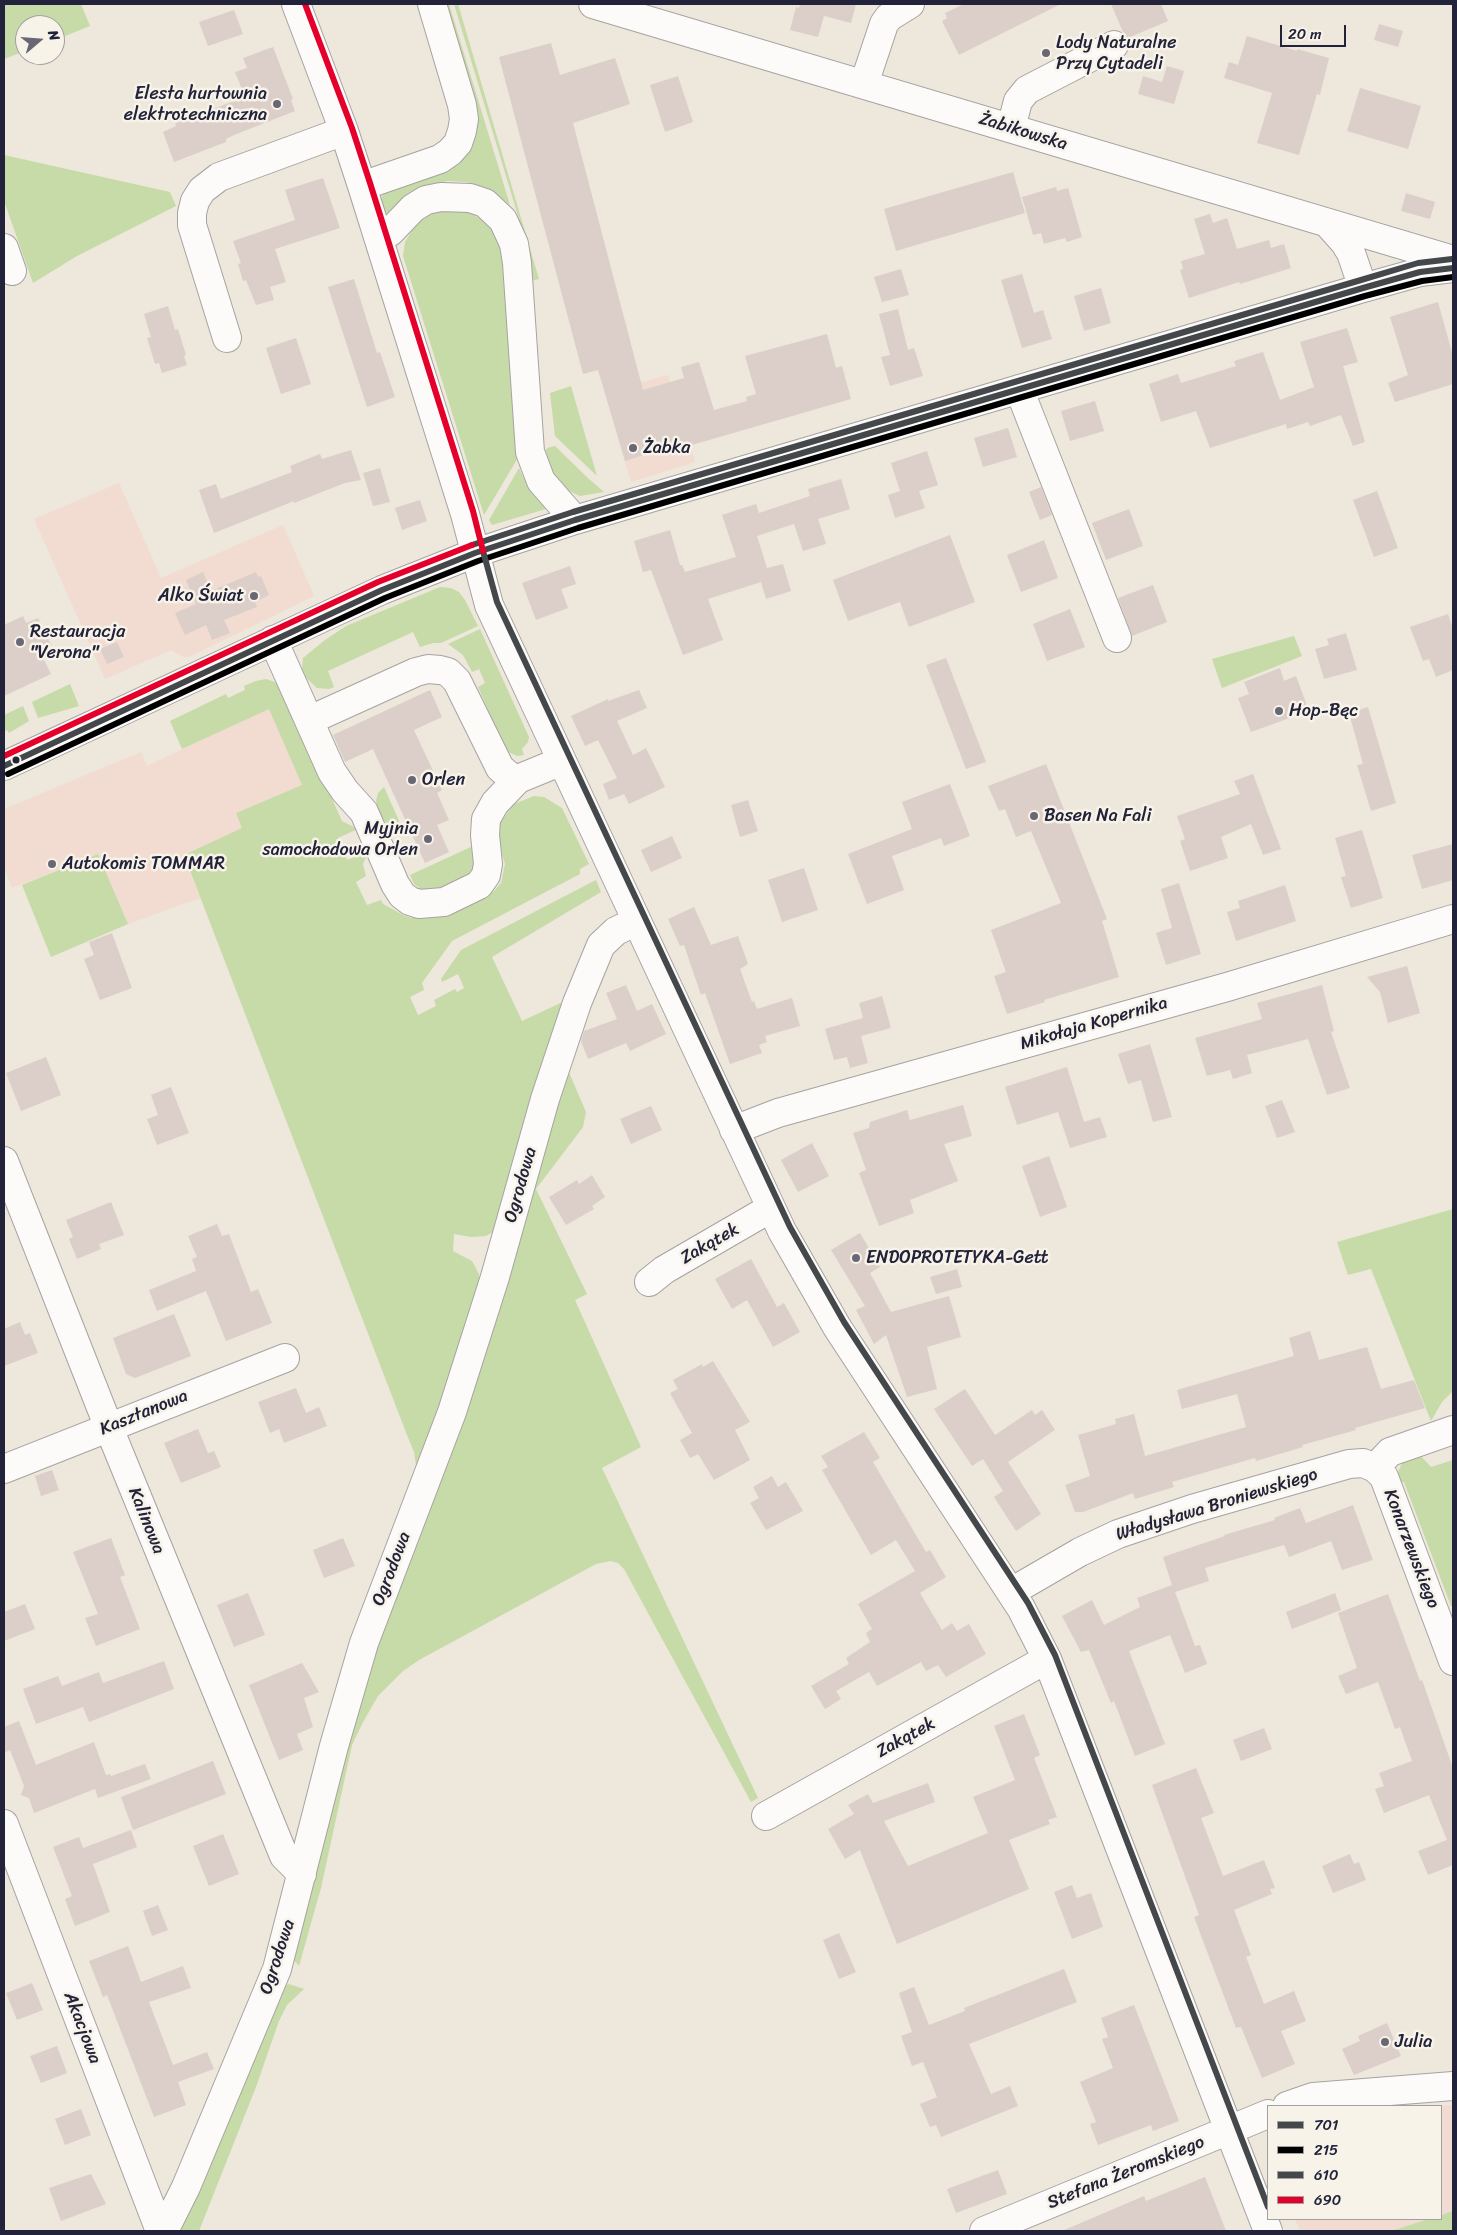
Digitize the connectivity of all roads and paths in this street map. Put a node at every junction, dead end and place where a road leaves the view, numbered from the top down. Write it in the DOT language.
graph roads {
  1 [pos="296,4"];
  2 [pos="432,4"];
  3 [pos="593,4"];
  4 [pos="910,4"];
  5 [pos="1114,45"];
  6 [pos="864,84"];
  7 [pos="1011,128"];
  8 [pos="344,131"];
  9 [pos="362,186"];
  10 [pos="1328,224"];
  11 [pos="378,237"];
  12 [pos="1453,260"];
  13 [pos="1453,268"];
  14 [pos="1363,288"];
  15 [pos="227,338"];
  16 [pos="1020,389"];
  17 [pos="575,520"];
  18 [pos="474,553"];
  19 [pos="1117,638"];
  20 [pos="273,640"];
  21 [pos="310,720"];
  22 [pos="562,760"];
  23 [pos="4,766"];
  24 [pos="518,779"];
  25 [pos="1453,919"];
  26 [pos="637,920"];
  27 [pos="734,1130"];
  28 [pos="4,1161"];
  29 [pos="772,1208"];
  30 [pos="649,1282"];
  31 [pos="285,1358"];
  32 [pos="108,1428"];
  33 [pos="1444,1434"];
  34 [pos="1375,1468"];
  35 [pos="4,1469"];
  36 [pos="1011,1592"];
  37 [pos="1047,1659"];
  38 [pos="1453,1661"];
  39 [pos="766,1816"];
  40 [pos="4,1824"];
  41 [pos="302,1874"];
  42 [pos="1453,2086"];
  43 [pos="1290,2105"];
  44 [pos="1267,2114"];
  45 [pos="1230,2130"];
  46 [pos="160,2231"];
  47 [pos="164,2231"];
  48 [pos="984,2231"];
  49 [pos="1268,2231"];
  1 -- 8 [label="street"];
  2 -- 9 [label="street"];
  3 -- 6 [label="street, Żabikowska"];
  4 -- 6 [label="street"];
  5 -- 7 [label="street"];
  6 -- 7 [label="street, Żabikowska"];
  7 -- 10 [label="street, Żabikowska"];
  8 -- 9 [label="street"];
  8 -- 15 [label="street"];
  9 -- 11 [label="street"];
  10 -- 12 [label="street, Żabikowska"];
  10 -- 14 [label="street"];
  11 -- 17 [label="street"];
  11 -- 18 [label="street"];
  13 -- 14 [label="street"];
  14 -- 16 [label="street"];
  16 -- 17 [label="street"];
  16 -- 19 [label="street"];
  17 -- 18 [label="street"];
  18 -- 20 [label="street"];
  18 -- 22 [label="street"];
  20 -- 21 [label="street"];
  20 -- 23 [label="street"];
  21 -- 24 [label="street"];
  21 -- 24 [label="street"];
  22 -- 24 [label="street"];
  22 -- 26 [label="street"];
  25 -- 27 [label="street, Mikołaja Kopernika"];
  26 -- 27 [label="street"];
  26 -- 41 [label="street, Ogrodowa"];
  27 -- 29 [label="street"];
  28 -- 32 [label="street, Kalinowa"];
  29 -- 30 [label="street, Zakątek"];
  29 -- 36 [label="street"];
  31 -- 32 [label="street, Kasztanowa"];
  32 -- 35 [label="street, Kasztanowa"];
  32 -- 41 [label="street, Kalinowa"];
  33 -- 34 [label="street"];
  34 -- 36 [label="street, Władysława Broniewskiego"];
  34 -- 38 [label="street, Konarzewskiego"];
  36 -- 37 [label="street"];
  37 -- 39 [label="street, Zakątek"];
  37 -- 45 [label="street"];
  40 -- 46 [label="street, Akacjowa"];
  41 -- 47 [label="street, Ogrodowa"];
  42 -- 43 [label="street"];
  44 -- 45 [label="street, Stefana Żeromskiego"];
  45 -- 48 [label="street, Stefana Żeromskiego"];
  45 -- 49 [label="street"];
}
